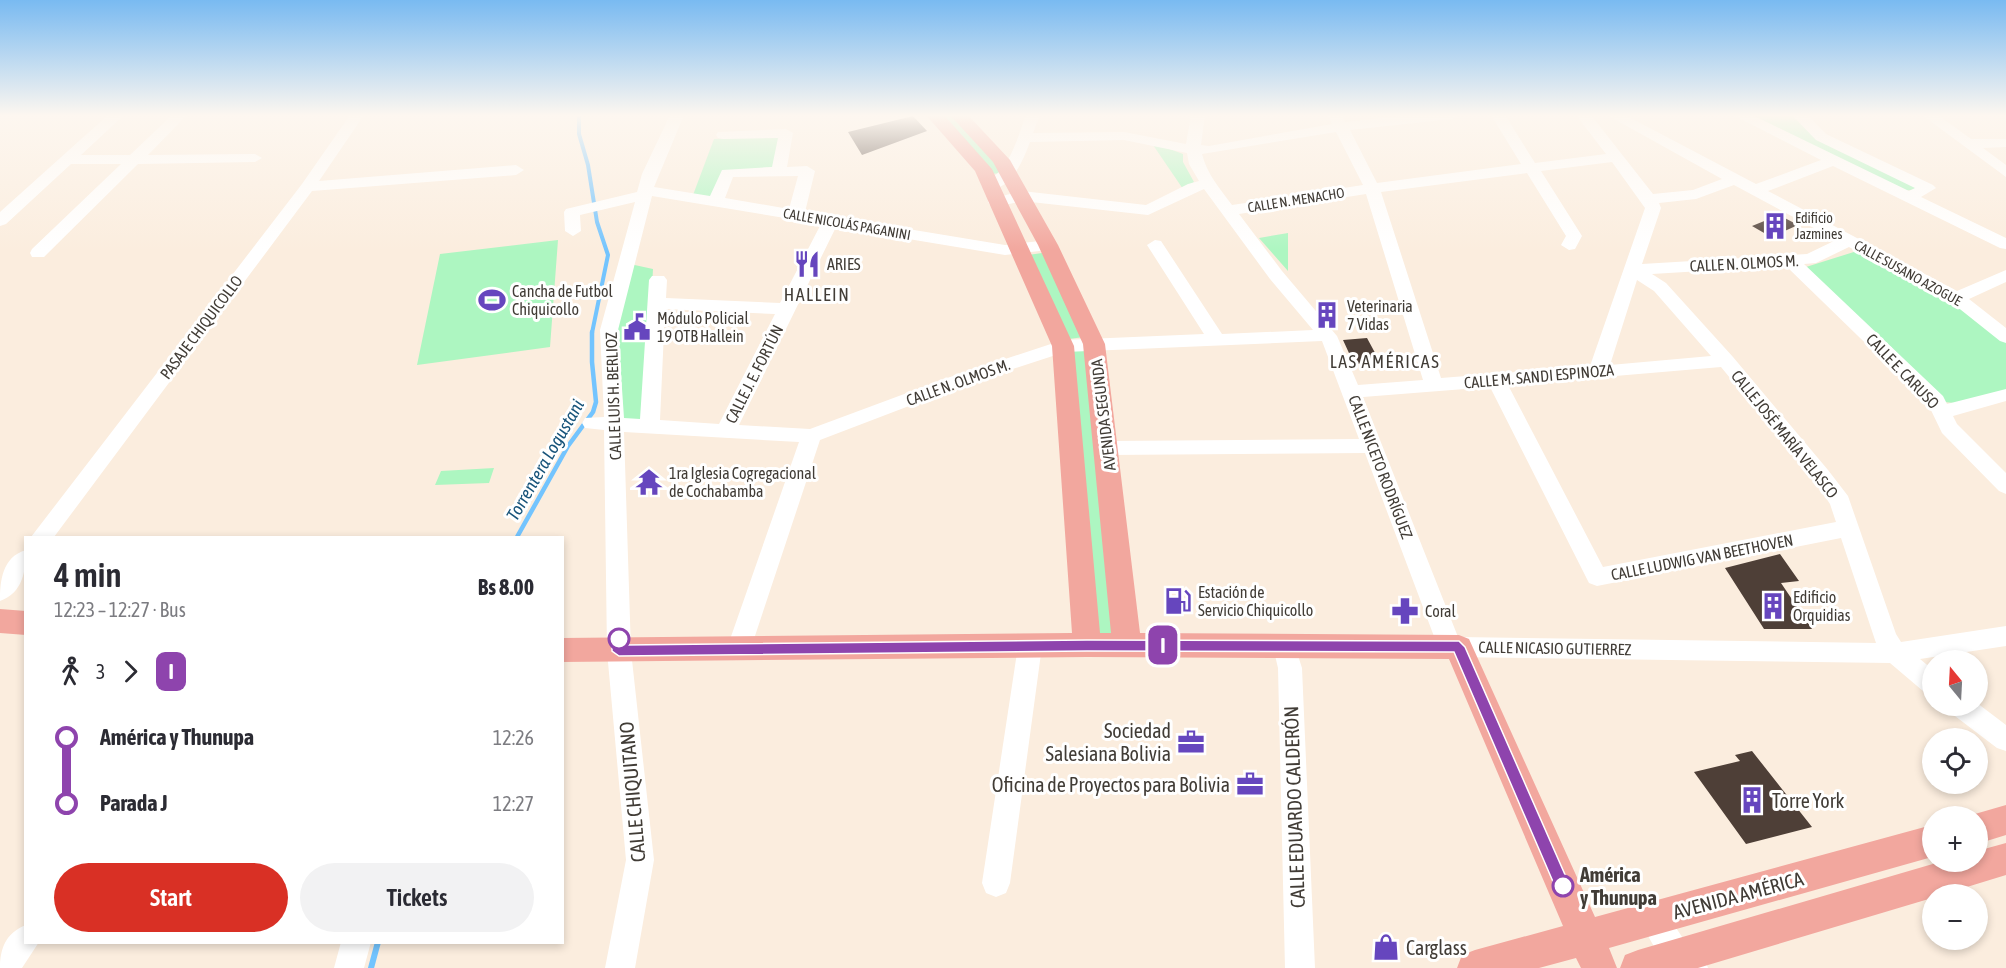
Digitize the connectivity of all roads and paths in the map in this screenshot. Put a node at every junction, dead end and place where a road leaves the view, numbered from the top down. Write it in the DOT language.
graph roads {
  1 [pos="66,160"];
  2 [pos="134,160"];
  3 [pos="326,160"];
  4 [pos="656,160"];
  5 [pos="781,160"];
  6 [pos="976,160"];
  7 [pos="1001,160"];
  8 [pos="1014,160"];
  9 [pos="1196,160"];
  10 [pos="1358,160"];
  11 [pos="1528,160"];
  12 [pos="1591,160"];
  13 [pos="1617,160"];
  14 [pos="1699,160"];
  15 [pos="1870,160"];
  16 [pos="1990,160"];
  17 [pos="1833,161"];
  18 [pos="1533,168"];
  19 [pos="516,170"];
  20 [pos="779,171"];
  21 [pos="2006,172"];
  22 [pos="1008,173"];
  23 [pos="1735,179"];
  24 [pos="1208,184"];
  25 [pos="307,187"];
  26 [pos="1372,188"];
  27 [pos="1755,190"];
  28 [pos="646,193"];
  29 [pos="993,194"];
  30 [pos="1022,196"];
  31 [pos="1908,197"];
  32 [pos="1649,199"];
  33 [pos="716,202"];
  34 [pos="1227,211"];
  35 [pos="796,214"];
  36 [pos="0,221"];
  37 [pos="830,222"];
  38 [pos="573,231"];
  39 [pos="1850,240"];
  40 [pos="2006,244"];
  41 [pos="1048,245"];
  42 [pos="1155,245"];
  43 [pos="1569,246"];
  44 [pos="1018,251"];
  45 [pos="38,253"];
  46 [pos="1791,261"];
  47 [pos="1634,270"];
  48 [pos="2006,275"];
  49 [pos="658,280"];
  50 [pos="1956,298"];
  51 [pos="657,303"];
  52 [pos="786,309"];
  53 [pos="1327,335"];
  54 [pos="2006,337"];
  55 [pos="1216,338"];
  56 [pos="1094,344"];
  57 [pos="1063,346"];
  58 [pos="1726,361"];
  59 [pos="1598,371"];
  60 [pos="1496,380"];
  61 [pos="1434,386"];
  62 [pos="1352,392"];
  63 [pos="2006,395"];
  64 [pos="1943,412"];
  65 [pos="592,423"];
  66 [pos="614,424"];
  67 [pos="650,426"];
  68 [pos="726,430"];
  69 [pos="811,436"];
  70 [pos="1374,446"];
  71 [pos="1108,448"];
  72 [pos="2006,486"];
  73 [pos="1848,528"];
  74 [pos="43,536"];
  75 [pos="24,561"];
  76 [pos="0,592"];
  77 [pos="0,621"];
  78 [pos="24,623"];
  79 [pos="2006,636"];
  80 [pos="1087,645"];
  81 [pos="1030,646"];
  82 [pos="1127,646"];
  83 [pos="1285,647"];
  84 [pos="1454,647"];
  85 [pos="739,648"];
  86 [pos="564,651"];
  87 [pos="619,651"];
  88 [pos="1895,653"];
  89 [pos="1922,676"];
  90 [pos="1974,716"];
  91 [pos="2006,740"];
  92 [pos="2006,820"];
  93 [pos="1988,825"];
  94 [pos="1922,844"];
  95 [pos="2006,859"];
  96 [pos="996,883"];
  97 [pos="1653,918"];
  98 [pos="1584,936"];
  99 [pos="24,942"];
  100 [pos="355,944"];
  101 [pos="1685,963"];
  102 [pos="4,968"];
  103 [pos="349,968"];
  104 [pos="620,968"];
  105 [pos="1300,968"];
  106 [pos="1475,968"];
  107 [pos="1599,968"];
  108 [pos="1638,968"];
  1 -- 36 [label="street"];
  2 -- 45 [label="street"];
  3 -- 25 [label="street, PASAJE CHIQUICOLLO"];
  4 -- 28 [label="street, CALLE LUIS H. BERLIOZ"];
  5 -- 20 [label="street"];
  6 -- 29 [label="main road, AVENIDA SEGUNDA"];
  7 -- 22 [label="main road, AVENIDA SEGUNDA"];
  8 -- 22 [label="street"];
  9 -- 24 [label="street, CALLE NICETO RODRÍGUEZ"];
  10 -- 26 [label="street"];
  11 -- 18 [label="street"];
  12 -- 18 [label="street, CALLE N. MENACHO"];
  13 -- 32 [label="street"];
  14 -- 23 [label="street, CALLE SUSANO AZOGUE"];
  15 -- 31 [label="street"];
  16 -- 21 [label="street"];
  17 -- 27 [label="street"];
  17 -- 31 [label="street"];
  18 -- 26 [label="street, CALLE N. MENACHO"];
  18 -- 43 [label="street"];
  19 -- 25 [label="street"];
  20 -- 33 [label="street"];
  20 -- 35 [label="street"];
  22 -- 29 [label="street"];
  22 -- 30 [label="main road, AVENIDA SEGUNDA"];
  23 -- 27 [label="street, CALLE SUSANO AZOGUE"];
  23 -- 32 [label="street"];
  24 -- 30 [label="street"];
  24 -- 34 [label="street, CALLE NICETO RODRÍGUEZ"];
  25 -- 74 [label="street, PASAJE CHIQUICOLLO"];
  26 -- 34 [label="street, CALLE N. MENACHO"];
  26 -- 61 [label="street"];
  27 -- 39 [label="street, CALLE SUSANO AZOGUE"];
  28 -- 33 [label="street, CALLE NICOLÁS PAGANINI"];
  28 -- 38 [label="street"];
  28 -- 66 [label="street, CALLE LUIS H. BERLIOZ"];
  29 -- 30 [label="street"];
  29 -- 44 [label="main road, AVENIDA SEGUNDA"];
  30 -- 41 [label="main road, AVENIDA SEGUNDA"];
  31 -- 40 [label="street"];
  32 -- 47 [label="street"];
  33 -- 35 [label="street, CALLE NICOLÁS PAGANINI"];
  34 -- 53 [label="street, CALLE NICETO RODRÍGUEZ"];
  35 -- 37 [label="street, CALLE NICOLÁS PAGANINI"];
  37 -- 44 [label="street, CALLE NICOLÁS PAGANINI"];
  37 -- 52 [label="street, CALLE J. E. FORTÚN"];
  39 -- 46 [label="street, CALLE N. OLMOS M."];
  39 -- 50 [label="street, CALLE SUSANO AZOGUE"];
  41 -- 44 [label="street, CALLE NICOLÁS PAGANINI"];
  41 -- 56 [label="main road, AVENIDA SEGUNDA"];
  42 -- 55 [label="street"];
  44 -- 57 [label="main road, AVENIDA SEGUNDA"];
  46 -- 47 [label="street, CALLE N. OLMOS M."];
  46 -- 64 [label="street, CALLE E. CARUSO"];
  47 -- 58 [label="street, CALLE JOSÉ MARÍA VELASCO"];
  47 -- 59 [label="street"];
  48 -- 50 [label="street"];
  49 -- 51 [label="street"];
  50 -- 54 [label="street, CALLE SUSANO AZOGUE"];
  51 -- 52 [label="street"];
  51 -- 67 [label="street"];
  52 -- 68 [label="street, CALLE J. E. FORTÚN"];
  53 -- 55 [label="street, CALLE N. OLMOS M."];
  53 -- 62 [label="street, CALLE NICETO RODRÍGUEZ"];
  55 -- 56 [label="street, CALLE N. OLMOS M."];
  56 -- 57 [label="street, CALLE N. OLMOS M."];
  56 -- 71 [label="main road, AVENIDA SEGUNDA"];
  57 -- 69 [label="street, CALLE N. OLMOS M."];
  57 -- 80 [label="main road, AVENIDA SEGUNDA"];
  58 -- 59 [label="street, CALLE M. SANDI ESPINOZA"];
  58 -- 73 [label="street, CALLE JOSÉ MARÍA VELASCO"];
  59 -- 60 [label="street, CALLE M. SANDI ESPINOZA"];
  60 -- 61 [label="street, CALLE M. SANDI ESPINOZA"];
  60 -- 73 [label="street, CALLE LUDWIG VAN BEETHOVEN"];
  61 -- 62 [label="street, CALLE M. SANDI ESPINOZA"];
  62 -- 70 [label="street, CALLE NICETO RODRÍGUEZ"];
  63 -- 64 [label="street"];
  64 -- 72 [label="street, CALLE E. CARUSO"];
  65 -- 66 [label="street, CALLE N. OLMOS M."];
  66 -- 67 [label="street, CALLE N. OLMOS M."];
  66 -- 87 [label="street, CALLE LUIS H. BERLIOZ"];
  67 -- 68 [label="street, CALLE N. OLMOS M."];
  68 -- 69 [label="street, CALLE N. OLMOS M."];
  69 -- 85 [label="street"];
  70 -- 71 [label="street"];
  70 -- 84 [label="street, CALLE NICETO RODRÍGUEZ"];
  71 -- 82 [label="main road, AVENIDA SEGUNDA"];
  73 -- 88 [label="street, CALLE JOSÉ MARÍA VELASCO"];
  75 -- 76 [label="street"];
  77 -- 78 [label="main road"];
  79 -- 88 [label="street, CALLE NICASIO GUTIERREZ"];
  80 -- 81 [label="main road, CALLE NICASIO GUTIERREZ"];
  80 -- 82 [label="main road, CALLE NICASIO GUTIERREZ"];
  81 -- 85 [label="main road, CALLE NICASIO GUTIERREZ"];
  81 -- 96 [label="street"];
  82 -- 83 [label="main road, CALLE NICASIO GUTIERREZ"];
  83 -- 84 [label="main road, CALLE NICASIO GUTIERREZ"];
  83 -- 105 [label="street, CALLE EDUARDO CALDERÓN"];
  84 -- 88 [label="street, CALLE NICASIO GUTIERREZ"];
  84 -- 98 [label="main road, CALLE NICETO RODRÍGUEZ"];
  85 -- 87 [label="main road, CALLE NICASIO GUTIERREZ"];
  86 -- 87 [label="main road, CALLE NICASIO GUTIERREZ"];
  87 -- 104 [label="street, CALLE CHIQUITANO"];
  88 -- 89 [label="street, CALLE JOSÉ MARÍA VELASCO"];
  90 -- 91 [label="street"];
  92 -- 93 [label="main road"];
  94 -- 97 [label="main road, AVENIDA AMÉRICA"];
  95 -- 101 [label="main road"];
  97 -- 98 [label="main road, AVENIDA AMÉRICA"];
  97 -- 101 [label="street"];
  98 -- 106 [label="main road, AVENIDA AMÉRICA"];
  98 -- 107 [label="main road, CALLE NICETO RODRÍGUEZ"];
  99 -- 102 [label="street"];
  100 -- 103 [label="street"];
  101 -- 108 [label="main road"];
}
